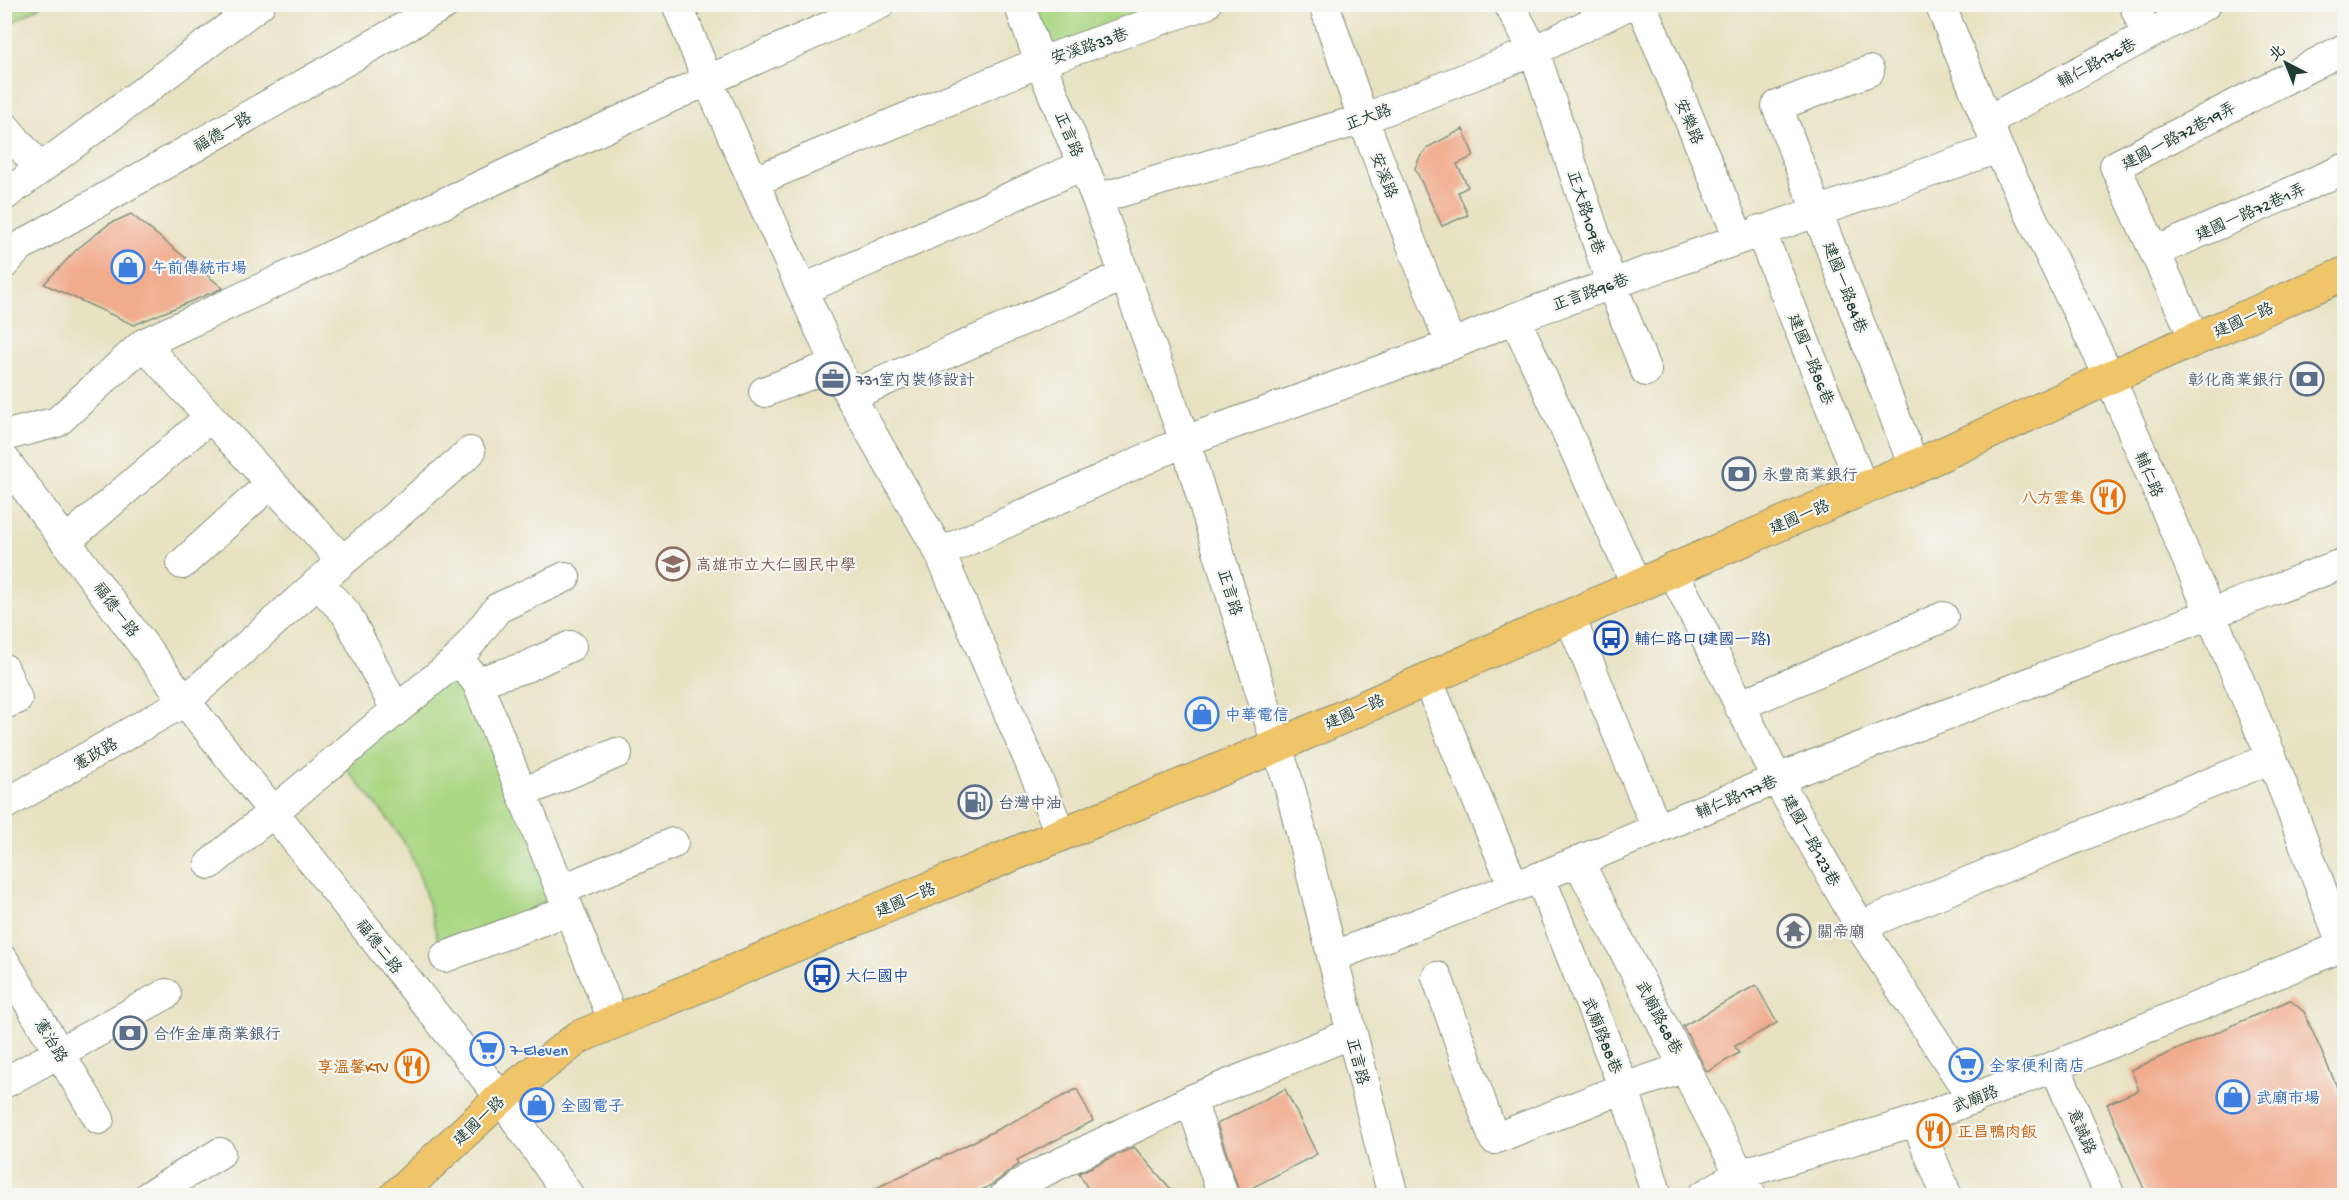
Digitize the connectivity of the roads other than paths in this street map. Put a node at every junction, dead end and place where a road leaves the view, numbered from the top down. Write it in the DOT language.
graph roads {
  1 [pos="260,4"];
  2 [pos="445,4"];
  3 [pos="677,4"];
  4 [pos="880,4"];
  5 [pos="1019,4"];
  6 [pos="1206,4"];
  7 [pos="1324,4"];
  8 [pos="1509,4"];
  9 [pos="1630,4"];
  10 [pos="1641,4"];
  11 [pos="1940,4"];
  12 [pos="2134,4"];
  13 [pos="2206,4"];
  14 [pos="2148,35"];
  15 [pos="2344,49"];
  16 [pos="1534,51"];
  17 [pos="1040,62"];
  18 [pos="1869,71"];
  19 [pos="708,81"];
  20 [pos="1363,119"];
  21 [pos="4,126"];
  22 [pos="1992,134"];
  23 [pos="1083,165"];
  24 [pos="40,169"];
  25 [pos="2344,169"];
  26 [pos="753,182"];
  27 [pos="4,196"];
  28 [pos="1097,199"];
  29 [pos="1817,211"];
  30 [pos="1750,234"];
  31 [pos="2155,252"];
  32 [pos="4,264"];
  33 [pos="2344,274"];
  34 [pos="1125,275"];
  35 [pos="1611,283"];
  36 [pos="802,290"];
  37 [pos="1515,318"];
  38 [pos="2195,339"];
  39 [pos="142,344"];
  40 [pos="1451,345"];
  41 [pos="836,364"];
  42 [pos="1646,371"];
  43 [pos="2110,378"];
  44 [pos="764,392"];
  45 [pos="850,396"];
  46 [pos="210,417"];
  47 [pos="4,436"];
  48 [pos="1185,441"];
  49 [pos="470,452"];
  50 [pos="4,459"];
  51 [pos="1914,467"];
  52 [pos="271,483"];
  53 [pos="1863,488"];
  54 [pos="66,541"];
  55 [pos="940,554"];
  56 [pos="2344,563"];
  57 [pos="182,564"];
  58 [pos="1672,570"];
  59 [pos="328,574"];
  60 [pos="566,577"];
  61 [pos="1637,586"];
  62 [pos="1569,615"];
  63 [pos="2210,616"];
  64 [pos="1943,617"];
  65 [pos="572,646"];
  66 [pos="4,669"];
  67 [pos="468,671"];
  68 [pos="1427,678"];
  69 [pos="185,701"];
  70 [pos="4,704"];
  71 [pos="1739,706"];
  72 [pos="396,710"];
  73 [pos="1277,746"];
  74 [pos="618,753"];
  75 [pos="2272,758"];
  76 [pos="1777,778"];
  77 [pos="522,793"];
  78 [pos="4,805"];
  79 [pos="273,811"];
  80 [pos="1656,830"];
  81 [pos="1061,834"];
  82 [pos="673,843"];
  83 [pos="1578,861"];
  84 [pos="210,864"];
  85 [pos="1527,882"];
  86 [pos="565,900"];
  87 [pos="1860,926"];
  88 [pos="2344,948"];
  89 [pos="445,957"];
  90 [pos="1332,957"];
  91 [pos="4,962"];
  92 [pos="1437,977"];
  93 [pos="166,994"];
  94 [pos="614,1022"];
  95 [pos="1352,1033"];
  96 [pos="59,1052"];
  97 [pos="2055,1066"];
  98 [pos="1686,1067"];
  99 [pos="4,1083"];
  100 [pos="1624,1088"];
  101 [pos="501,1098"];
  102 [pos="1973,1099"];
  103 [pos="1191,1100"];
  104 [pos="99,1119"];
  105 [pos="1916,1121"];
  106 [pos="220,1154"];
  107 [pos="1746,1185"];
  108 [pos="1023,1190"];
  109 [pos="148,1196"];
  110 [pos="396,1196"];
  111 [pos="569,1196"];
  112 [pos="1223,1196"];
  113 [pos="1393,1196"];
  114 [pos="1657,1196"];
  115 [pos="1703,1196"];
  116 [pos="1947,1196"];
  117 [pos="2110,1196"];
  1 -- 24 [label="street"];
  2 -- 32 [label="street, 福德一路"];
  3 -- 19 [label="street"];
  4 -- 19 [label="street"];
  5 -- 17 [label="street, 正言路"];
  6 -- 17 [label="street, 安溪路33巷"];
  7 -- 20 [label="street, 安溪路"];
  8 -- 16 [label="street, 正大路109巷"];
  9 -- 16 [label="street, 正大路"];
  10 -- 30 [label="street, 安樂路"];
  11 -- 22 [label="street, 輔仁路"];
  12 -- 14 [label="street"];
  13 -- 14 [label="street, 輔仁路176巷"];
  14 -- 22 [label="street, 輔仁路176巷"];
  15 -- 31 [label="street, 建國一路72巷19弄"];
  16 -- 20 [label="street, 正大路"];
  16 -- 35 [label="street, 正大路109巷"];
  17 -- 23 [label="street, 正言路"];
  17 -- 26 [label="street, 安溪路33巷"];
  18 -- 29 [label="street, 建國一路84巷"];
  19 -- 26 [label="street"];
  19 -- 39 [label="street"];
  20 -- 28 [label="street, 正大路"];
  20 -- 40 [label="street, 安溪路"];
  21 -- 24 [label="street"];
  22 -- 29 [label="street, 正言路96巷"];
  22 -- 43 [label="street, 輔仁路"];
  23 -- 28 [label="street, 正言路"];
  23 -- 36 [label="street"];
  24 -- 27 [label="street"];
  25 -- 31 [label="street, 建國一路72巷1弄"];
  26 -- 36 [label="street"];
  28 -- 34 [label="street, 正言路"];
  29 -- 30 [label="street, 正言路96巷"];
  29 -- 51 [label="street, 建國一路84巷"];
  30 -- 35 [label="street, 正言路96巷"];
  30 -- 53 [label="street, 建國一路86巷"];
  31 -- 38 [label="street, 建國一路72巷19弄"];
  33 -- 38 [label="main road, 建國一路"];
  34 -- 45 [label="street"];
  34 -- 48 [label="street, 正言路"];
  35 -- 37 [label="street, 正言路96巷"];
  35 -- 42 [label="street, 正大路109巷"];
  36 -- 41 [label="street"];
  37 -- 40 [label="street, 正言路96巷"];
  37 -- 61 [label="street"];
  38 -- 43 [label="main road, 建國一路"];
  39 -- 46 [label="street"];
  39 -- 47 [label="street"];
  40 -- 48 [label="street, 正言路96巷"];
  41 -- 44 [label="street"];
  41 -- 45 [label="street"];
  43 -- 51 [label="main road, 建國一路"];
  43 -- 63 [label="street, 輔仁路"];
  45 -- 55 [label="street"];
  46 -- 52 [label="street"];
  46 -- 54 [label="street"];
  48 -- 55 [label="street, 正言路96巷"];
  48 -- 73 [label="street, 正言路"];
  49 -- 59 [label="street, 憲政路"];
  50 -- 54 [label="street, 福德一路"];
  51 -- 53 [label="main road, 建國一路"];
  52 -- 57 [label="street"];
  52 -- 59 [label="street"];
  53 -- 58 [label="main road, 建國一路"];
  54 -- 69 [label="street, 福德一路"];
  55 -- 81 [label="street"];
  56 -- 63 [label="street, 輔仁路177巷"];
  58 -- 61 [label="main road, 建國一路"];
  58 -- 71 [label="street, 建國一路123巷"];
  59 -- 69 [label="street, 憲政路"];
  59 -- 72 [label="street"];
  60 -- 67 [label="street"];
  61 -- 62 [label="main road, 建國一路"];
  62 -- 68 [label="main road, 建國一路"];
  62 -- 80 [label="street"];
  63 -- 75 [label="street, 輔仁路"];
  63 -- 76 [label="street, 輔仁路177巷"];
  64 -- 71 [label="street"];
  65 -- 67 [label="street"];
  66 -- 70 [label="street"];
  67 -- 72 [label="street"];
  67 -- 77 [label="street"];
  68 -- 73 [label="main road, 建國一路"];
  68 -- 85 [label="street, 武廟路88巷"];
  69 -- 78 [label="street, 憲政路"];
  69 -- 79 [label="street, 福德二路"];
  71 -- 76 [label="street, 建國一路123巷"];
  72 -- 79 [label="street"];
  73 -- 81 [label="main road, 建國一路"];
  73 -- 90 [label="street, 正言路"];
  74 -- 77 [label="street"];
  75 -- 87 [label="street"];
  75 -- 88 [label="street, 輔仁路"];
  76 -- 80 [label="street, 輔仁路177巷"];
  76 -- 87 [label="street, 建國一路123巷"];
  77 -- 86 [label="street"];
  79 -- 84 [label="street"];
  79 -- 101 [label="street, 福德二路"];
  80 -- 83 [label="street, 輔仁路177巷"];
  81 -- 94 [label="main road, 建國一路"];
  82 -- 86 [label="street"];
  83 -- 85 [label="street, 輔仁路177巷"];
  83 -- 98 [label="street, 武廟路68巷"];
  85 -- 90 [label="street, 輔仁路177巷"];
  85 -- 100 [label="street, 武廟路88巷"];
  86 -- 89 [label="street"];
  86 -- 94 [label="street"];
  87 -- 102 [label="street, 建國一路123巷"];
  88 -- 97 [label="street, 武廟路"];
  90 -- 95 [label="street, 正言路"];
  91 -- 96 [label="street, 憲治路"];
  92 -- 100 [label="street"];
  93 -- 96 [label="street"];
  94 -- 101 [label="main road, 建國一路"];
  95 -- 103 [label="street"];
  95 -- 113 [label="street, 正言路"];
  96 -- 99 [label="street"];
  96 -- 104 [label="street, 憲治路"];
  97 -- 102 [label="street, 武廟路"];
  97 -- 117 [label="street, 意誠路"];
  98 -- 100 [label="street"];
  98 -- 107 [label="street, 武廟路68巷"];
  100 -- 114 [label="street, 武廟路88巷"];
  101 -- 110 [label="main road, 建國一路"];
  101 -- 111 [label="street, 福德二路"];
  102 -- 105 [label="street, 武廟路"];
  103 -- 108 [label="street"];
  103 -- 112 [label="street"];
  105 -- 107 [label="street, 武廟路"];
  105 -- 116 [label="street"];
  106 -- 109 [label="street"];
  107 -- 115 [label="street, 武廟路"];
}
